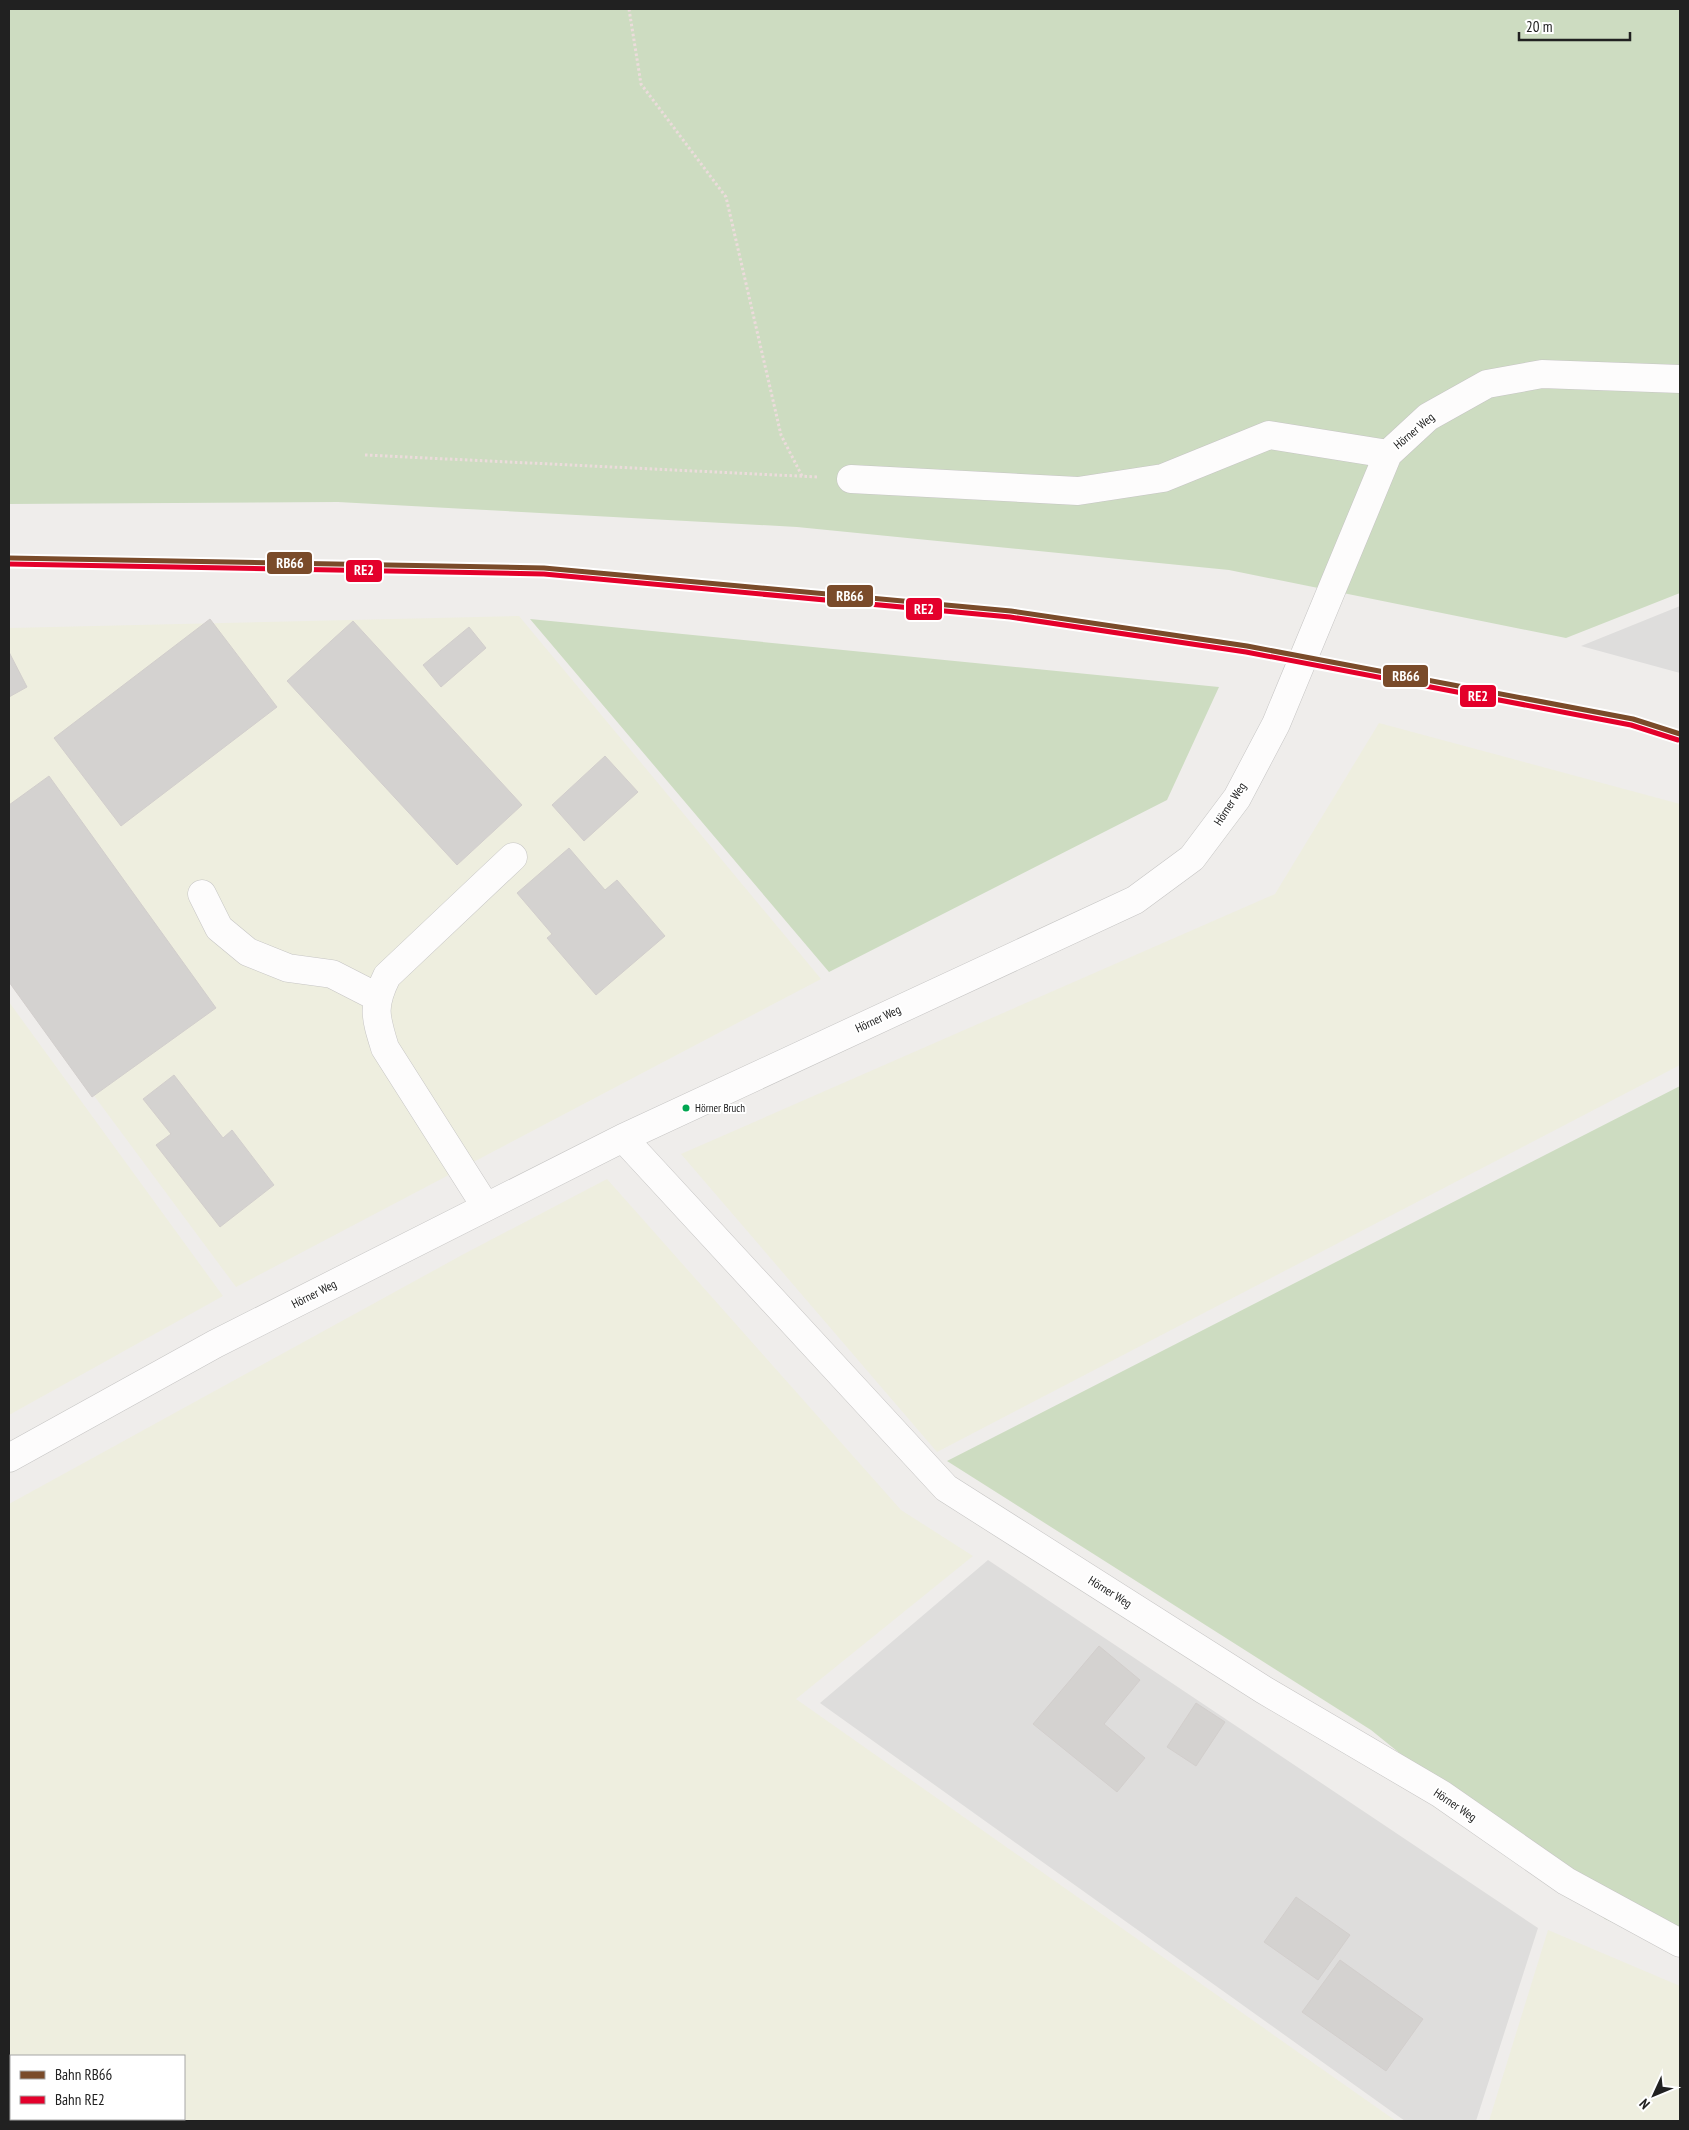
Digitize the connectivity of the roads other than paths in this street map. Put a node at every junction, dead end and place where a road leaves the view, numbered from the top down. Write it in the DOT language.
graph roads {
  1 [pos="1680,379"];
  2 [pos="1388,454"];
  3 [pos="851,479"];
  4 [pos="512,856"];
  5 [pos="202,894"];
  6 [pos="377,997"];
  7 [pos="623,1138"];
  8 [pos="486,1207"];
  9 [pos="9,1458"];
  10 [pos="1680,1943"];
  1 -- 2 [label="street, Hörner Weg"];
  2 -- 3 [label="street"];
  2 -- 7 [label="street, Hörner Weg"];
  4 -- 6 [label="street"];
  5 -- 6 [label="street"];
  6 -- 8 [label="street"];
  7 -- 8 [label="street, Hörner Weg"];
  7 -- 10 [label="street, Hörner Weg"];
  8 -- 9 [label="street, Hörner Weg"];
}
